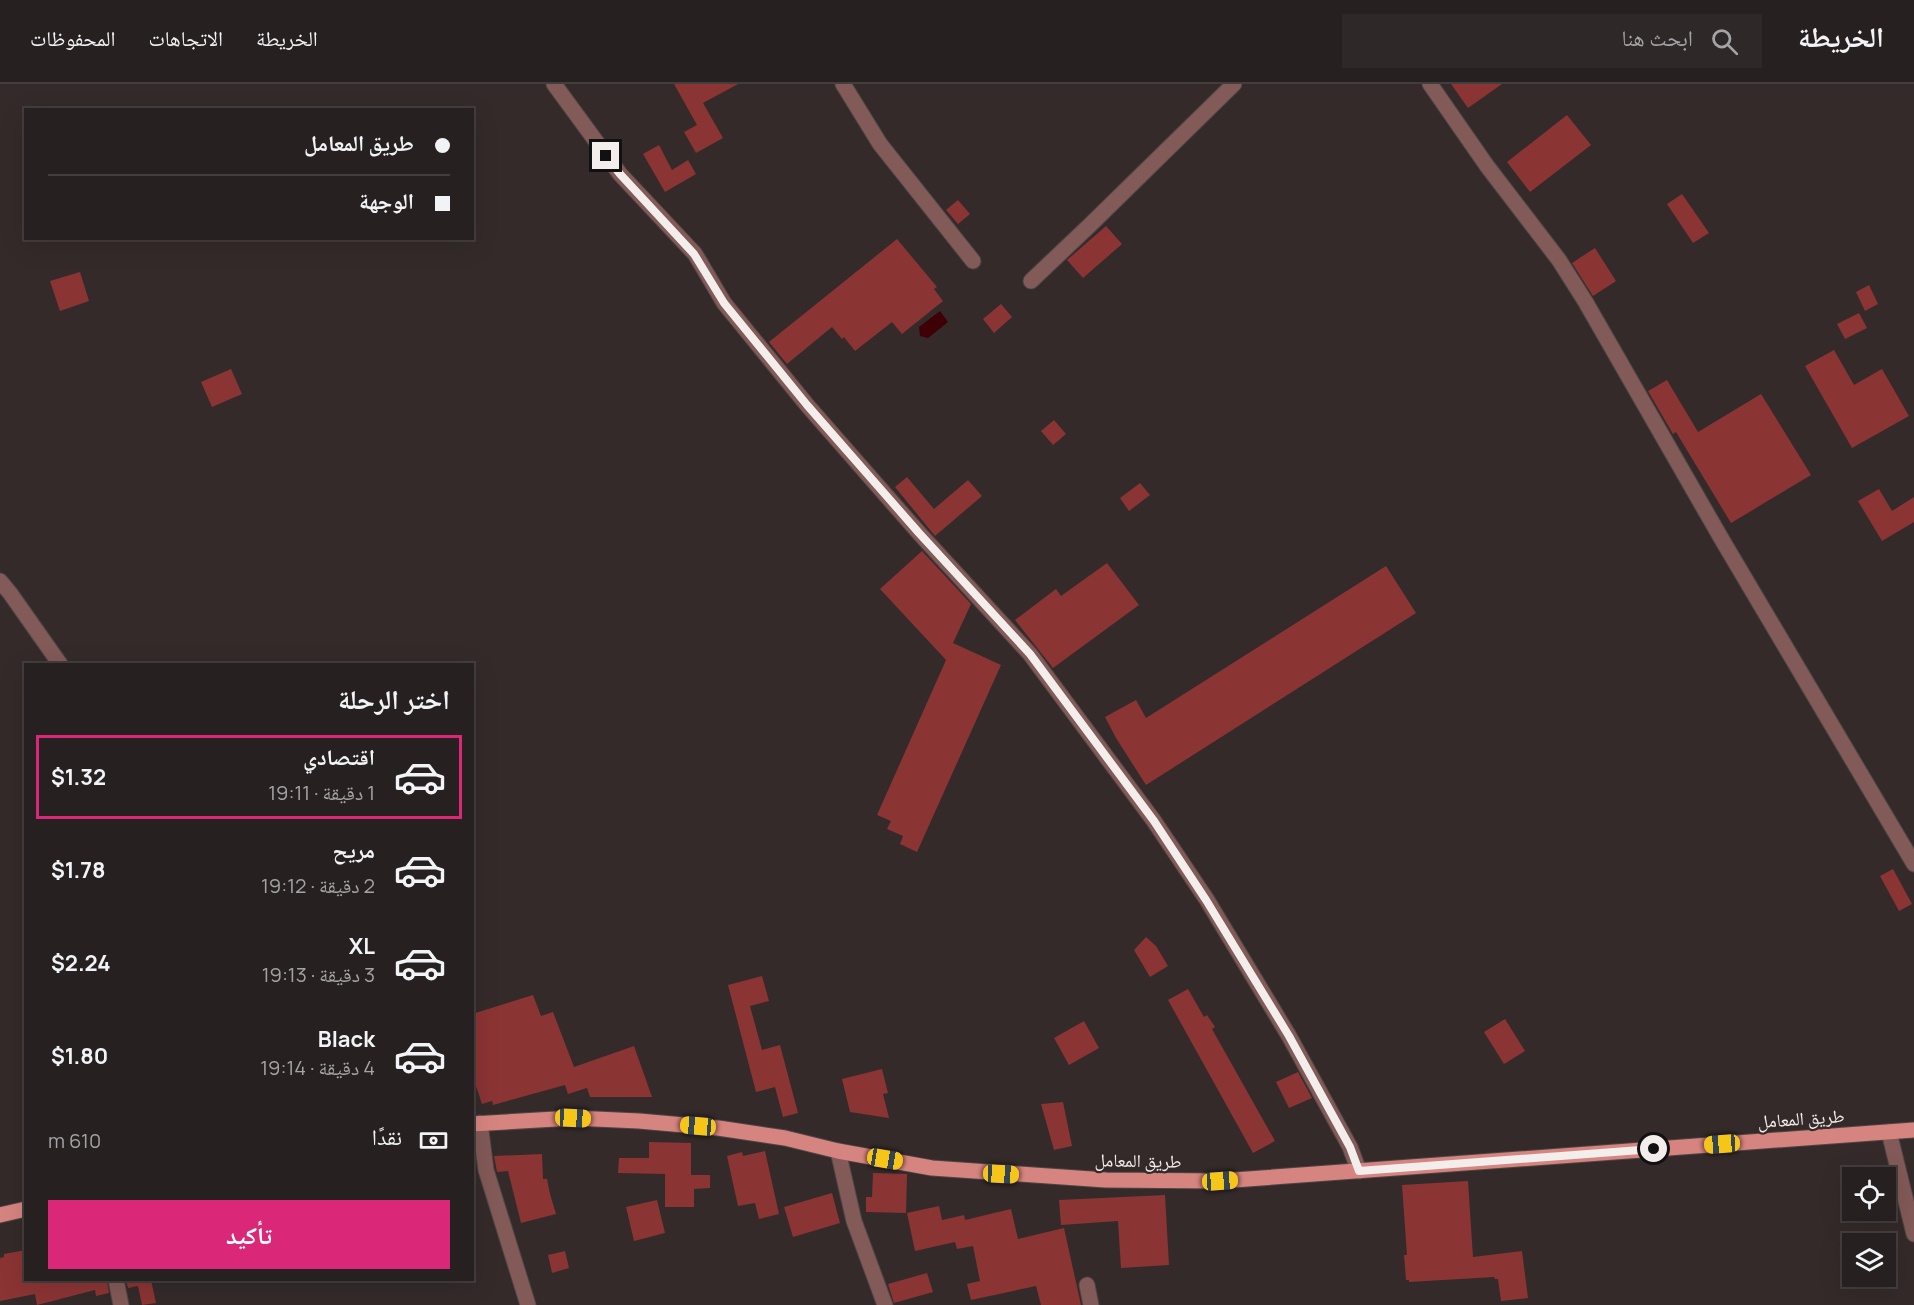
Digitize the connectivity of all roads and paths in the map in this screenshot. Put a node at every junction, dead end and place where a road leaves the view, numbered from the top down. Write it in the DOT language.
graph roads {
  1 [pos="554,84"];
  2 [pos="843,84"];
  3 [pos="1234,84"];
  4 [pos="1430,84"];
  5 [pos="973,261"];
  6 [pos="1031,281"];
  7 [pos="0,581"];
  8 [pos="59,663"];
  9 [pos="1914,864"];
  10 [pos="476,1124"];
  11 [pos="1914,1130"];
  12 [pos="1889,1132"];
  13 [pos="838,1151"];
  14 [pos="1359,1171"];
  15 [pos="24,1209"];
  16 [pos="0,1215"];
  17 [pos="1914,1234"];
  18 [pos="116,1281"];
  19 [pos="1087,1285"];
  20 [pos="121,1305"];
  21 [pos="528,1305"];
  22 [pos="885,1305"];
  23 [pos="1091,1305"];
  1 -- 14 [label="street"];
  2 -- 5 [label="street"];
  3 -- 6 [label="street"];
  4 -- 9 [label="street"];
  7 -- 8 [label="street"];
  10 -- 13 [label="main road, طريق المعامل"];
  10 -- 21 [label="street"];
  11 -- 12 [label="main road, طريق المعامل"];
  12 -- 14 [label="main road, طريق المعامل"];
  12 -- 17 [label="street"];
  13 -- 14 [label="main road, طريق المعامل"];
  13 -- 22 [label="street"];
  15 -- 16 [label="main road"];
  18 -- 20 [label="street"];
  19 -- 23 [label="street"];
}
